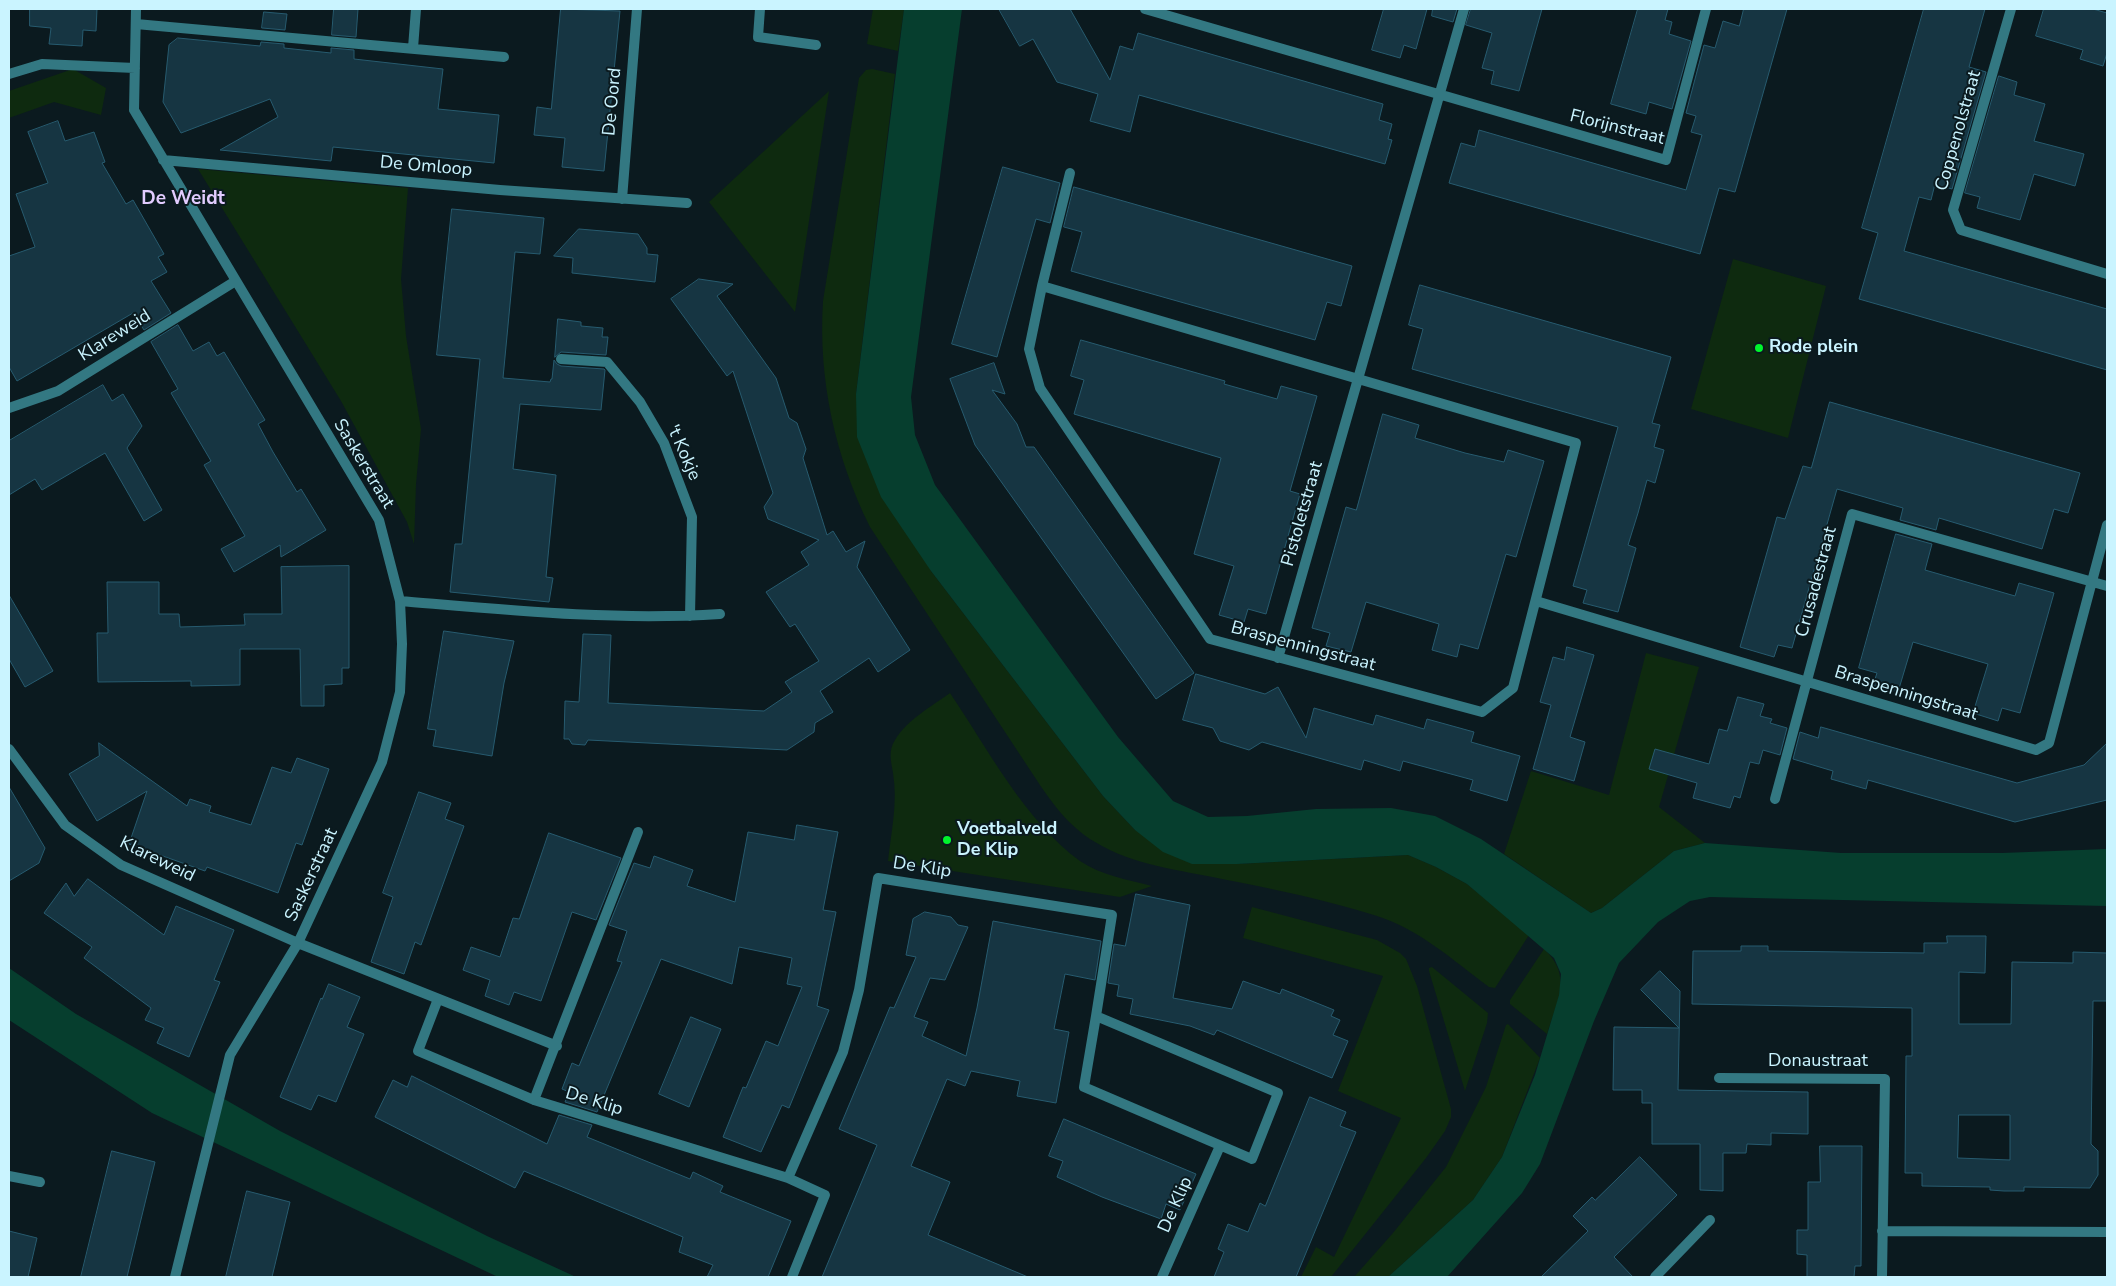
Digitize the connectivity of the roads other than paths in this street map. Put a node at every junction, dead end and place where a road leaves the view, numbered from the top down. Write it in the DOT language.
graph roads {
  1 [pos="136,9"];
  2 [pos="416,9"];
  3 [pos="637,9"];
  4 [pos="760,9"];
  5 [pos="1145,9"];
  6 [pos="1464,9"];
  7 [pos="1706,9"];
  8 [pos="2011,9"];
  9 [pos="136,24"];
  10 [pos="816,45"];
  11 [pos="414,48"];
  12 [pos="504,57"];
  13 [pos="135,68"];
  14 [pos="9,74"];
  15 [pos="1439,96"];
  16 [pos="163,160"];
  17 [pos="1070,173"];
  18 [pos="622,199"];
  19 [pos="687,203"];
  20 [pos="2107,274"];
  21 [pos="234,282"];
  22 [pos="1042,286"];
  23 [pos="561,359"];
  24 [pos="1359,380"];
  25 [pos="9,408"];
  26 [pos="2107,525"];
  27 [pos="2091,582"];
  28 [pos="2107,586"];
  29 [pos="400,601"];
  30 [pos="1536,601"];
  31 [pos="720,614"];
  32 [pos="690,616"];
  33 [pos="1278,658"];
  34 [pos="1807,682"];
  35 [pos="9,749"];
  36 [pos="1775,799"];
  37 [pos="638,832"];
  38 [pos="298,943"];
  39 [pos="438,999"];
  40 [pos="1096,1016"];
  41 [pos="557,1046"];
  42 [pos="1719,1078"];
  43 [pos="534,1100"];
  44 [pos="1220,1146"];
  45 [pos="9,1176"];
  46 [pos="788,1178"];
  47 [pos="40,1182"];
  48 [pos="1710,1220"];
  49 [pos="1882,1231"];
  50 [pos="2107,1232"];
  51 [pos="175,1277"];
  52 [pos="792,1277"];
  53 [pos="1162,1277"];
  54 [pos="1655,1277"];
  55 [pos="1882,1277"];
  1 -- 9 [label="street, Saskerstraat"];
  2 -- 11 [label="street"];
  3 -- 18 [label="street, De Oord"];
  4 -- 10 [label="street"];
  5 -- 15 [label="street, Florijnstraat"];
  6 -- 15 [label="street"];
  7 -- 15 [label="street, Florijnstraat"];
  8 -- 20 [label="street, Coppenolstraat"];
  9 -- 11 [label="street"];
  9 -- 13 [label="street, Saskerstraat"];
  11 -- 12 [label="street"];
  13 -- 14 [label="street"];
  13 -- 16 [label="street, Saskerstraat"];
  15 -- 24 [label="street"];
  16 -- 18 [label="street, De Omloop"];
  16 -- 21 [label="street, Saskerstraat"];
  17 -- 22 [label="street, Braspenningstraat"];
  18 -- 19 [label="street, De Omloop"];
  21 -- 25 [label="street, Klareweid"];
  21 -- 29 [label="street, Saskerstraat"];
  22 -- 24 [label="street, Braspenningstraat"];
  22 -- 33 [label="street, Braspenningstraat"];
  23 -- 32 [label="street, 't Kokje"];
  24 -- 30 [label="street, Braspenningstraat"];
  24 -- 33 [label="street, Pistoletstraat"];
  26 -- 27 [label="street, Braspenningstraat"];
  27 -- 28 [label="street, Crusadestraat"];
  27 -- 34 [label="street, Braspenningstraat"];
  27 -- 34 [label="street, Crusadestraat"];
  29 -- 32 [label="street"];
  29 -- 38 [label="street, Saskerstraat"];
  30 -- 33 [label="street, Braspenningstraat"];
  30 -- 34 [label="street, Braspenningstraat"];
  31 -- 32 [label="street"];
  34 -- 36 [label="street, Crusadestraat"];
  35 -- 38 [label="street, Klareweid"];
  37 -- 41 [label="street, De Klip"];
  38 -- 39 [label="street"];
  38 -- 51 [label="street, Saskerstraat"];
  39 -- 41 [label="street"];
  39 -- 43 [label="street, De Klip"];
  40 -- 44 [label="street, De Klip"];
  40 -- 44 [label="street, De Klip"];
  40 -- 46 [label="street, De Klip"];
  41 -- 43 [label="street, De Klip"];
  42 -- 49 [label="street, Donaustraat"];
  43 -- 46 [label="street, De Klip"];
  44 -- 53 [label="street, De Klip"];
  45 -- 47 [label="street"];
  46 -- 52 [label="street, De Klip"];
  48 -- 54 [label="street"];
  49 -- 50 [label="street"];
  49 -- 55 [label="street, Donaustraat"];
}
